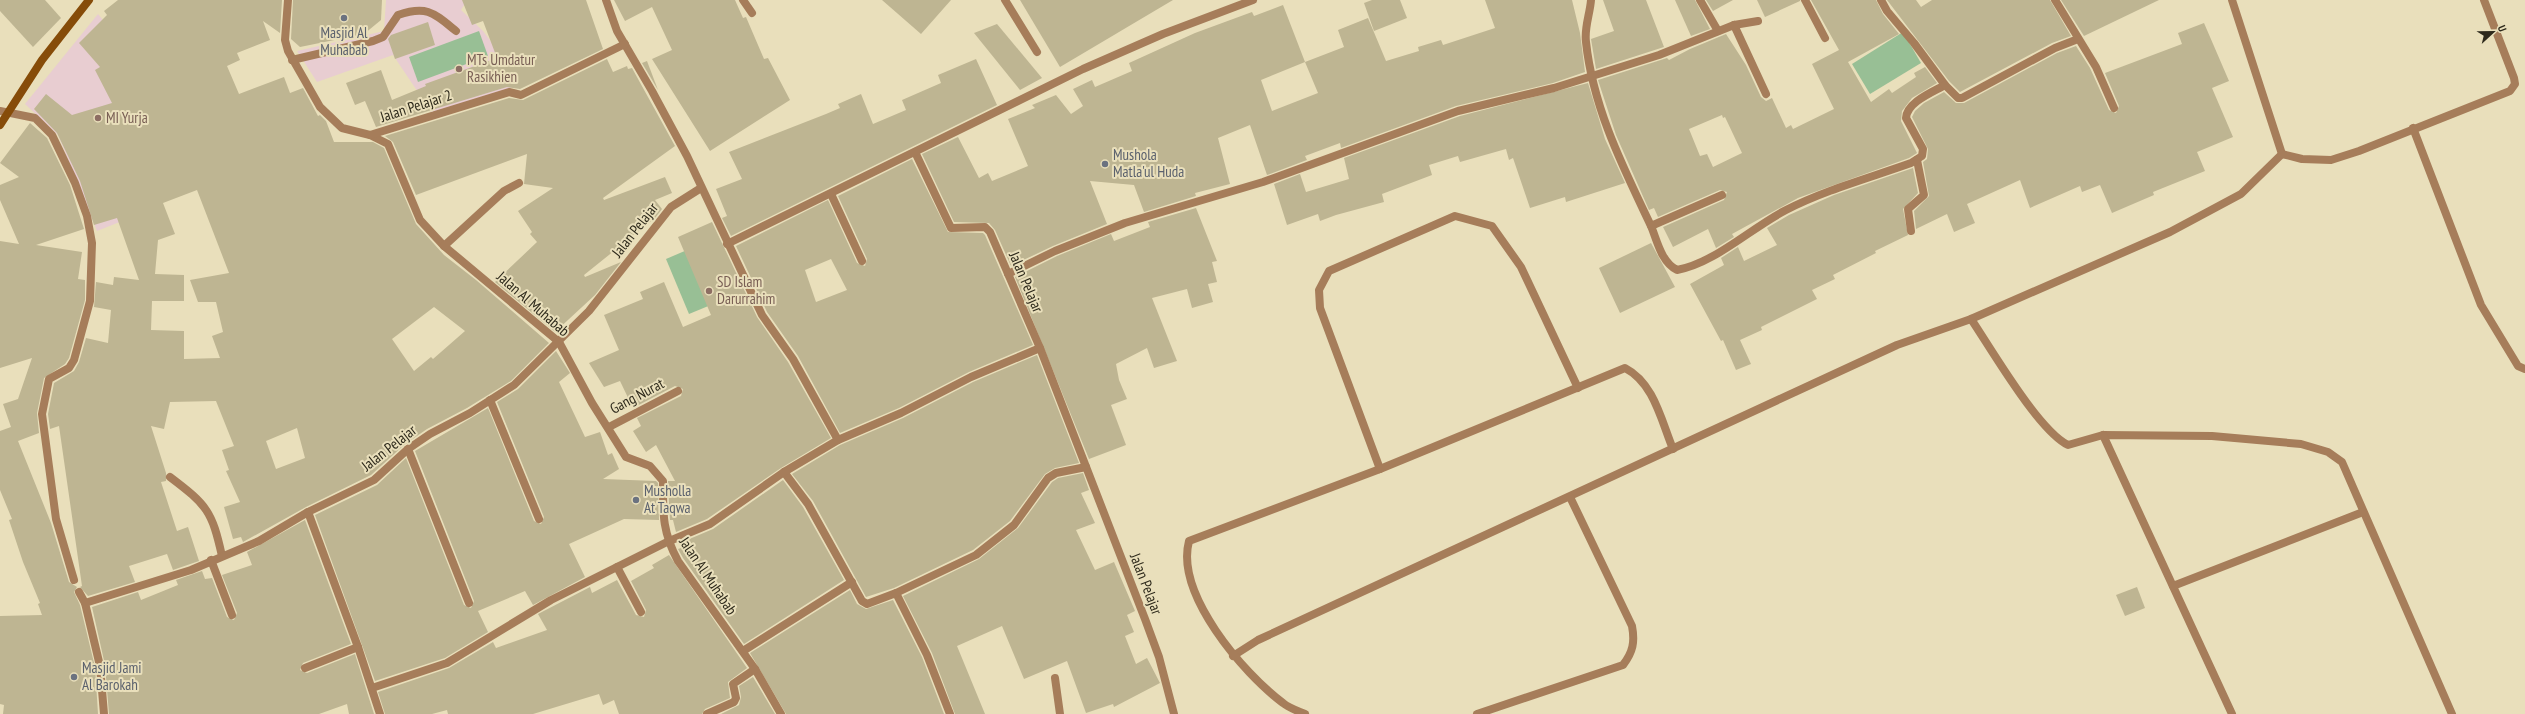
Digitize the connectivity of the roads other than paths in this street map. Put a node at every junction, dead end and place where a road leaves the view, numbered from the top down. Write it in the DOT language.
graph roads {
  1 [pos="89,0"];
  2 [pos="288,0"];
  3 [pos="606,0"];
  4 [pos="744,0"];
  5 [pos="1005,0"];
  6 [pos="1253,0"];
  7 [pos="1591,0"];
  8 [pos="1700,0"];
  9 [pos="1805,0"];
  10 [pos="1881,0"];
  11 [pos="2056,0"];
  12 [pos="2232,0"];
  13 [pos="2484,0"];
  14 [pos="752,13"];
  15 [pos="1758,21"];
  16 [pos="1734,25"];
  17 [pos="456,31"];
  18 [pos="1718,31"];
  19 [pos="1825,38"];
  20 [pos="2078,39"];
  21 [pos="625,44"];
  22 [pos="1036,52"];
  23 [pos="292,60"];
  24 [pos="1591,77"];
  25 [pos="1945,85"];
  26 [pos="1766,94"];
  27 [pos="2114,108"];
  28 [pos="4,112"];
  29 [pos="0,125"];
  30 [pos="2413,128"];
  31 [pos="370,135"];
  32 [pos="915,152"];
  33 [pos="2282,154"];
  34 [pos="1917,160"];
  35 [pos="519,183"];
  36 [pos="701,188"];
  37 [pos="831,194"];
  38 [pos="1722,195"];
  39 [pos="1651,226"];
  40 [pos="1911,231"];
  41 [pos="727,244"];
  42 [pos="444,246"];
  43 [pos="862,261"];
  44 [pos="1008,274"];
  45 [pos="1971,319"];
  46 [pos="559,342"];
  47 [pos="1040,348"];
  48 [pos="2525,369"];
  49 [pos="1578,388"];
  50 [pos="678,391"];
  51 [pos="490,400"];
  52 [pos="609,427"];
  53 [pos="2103,435"];
  54 [pos="838,440"];
  55 [pos="408,449"];
  56 [pos="1673,449"];
  57 [pos="1086,467"];
  58 [pos="1380,470"];
  59 [pos="784,472"];
  60 [pos="170,477"];
  61 [pos="1570,497"];
  62 [pos="308,512"];
  63 [pos="2363,512"];
  64 [pos="539,519"];
  65 [pos="667,542"];
  66 [pos="222,556"];
  67 [pos="211,560"];
  68 [pos="617,567"];
  69 [pos="74,580"];
  70 [pos="852,582"];
  71 [pos="2173,586"];
  72 [pos="79,592"];
  73 [pos="896,593"];
  74 [pos="85,603"];
  75 [pos="469,603"];
  76 [pos="641,612"];
  77 [pos="232,615"];
  78 [pos="358,647"];
  79 [pos="743,651"];
  80 [pos="1233,656"];
  81 [pos="305,668"];
  82 [pos="755,669"];
  83 [pos="1055,678"];
  84 [pos="372,688"];
  85 [pos="104,714"];
  86 [pos="380,714"];
  87 [pos="707,714"];
  88 [pos="781,714"];
  89 [pos="950,714"];
  90 [pos="1060,714"];
  91 [pos="1174,714"];
  92 [pos="1304,714"];
  93 [pos="1477,714"];
  94 [pos="2232,714"];
  95 [pos="2452,714"];
  1 -- 28 [label="street"];
  2 -- 23 [label="street, Jalan Al Muhabab"];
  3 -- 21 [label="street"];
  4 -- 14 [label="street"];
  5 -- 22 [label="street"];
  6 -- 32 [label="street"];
  7 -- 24 [label="street"];
  8 -- 18 [label="street"];
  9 -- 19 [label="street"];
  10 -- 25 [label="street"];
  11 -- 20 [label="street"];
  12 -- 33 [label="street"];
  13 -- 30 [label="street"];
  15 -- 16 [label="street"];
  16 -- 18 [label="street"];
  16 -- 26 [label="street"];
  17 -- 23 [label="street"];
  18 -- 24 [label="street"];
  20 -- 25 [label="street"];
  20 -- 27 [label="street"];
  21 -- 31 [label="street, Jalan Pelajar 2"];
  21 -- 36 [label="street"];
  23 -- 31 [label="street, Jalan Al Muhabab"];
  24 -- 39 [label="street"];
  24 -- 44 [label="street"];
  25 -- 34 [label="street"];
  28 -- 29 [label="street"];
  28 -- 69 [label="street"];
  30 -- 33 [label="street"];
  30 -- 48 [label="street"];
  31 -- 42 [label="street, Jalan Al Muhabab"];
  32 -- 37 [label="street"];
  32 -- 44 [label="street, Jalan Pelajar"];
  33 -- 45 [label="street"];
  34 -- 39 [label="street"];
  34 -- 40 [label="street"];
  35 -- 42 [label="street"];
  36 -- 41 [label="street"];
  36 -- 46 [label="street, Jalan Pelajar"];
  37 -- 41 [label="street"];
  37 -- 43 [label="street"];
  38 -- 39 [label="street"];
  41 -- 54 [label="street"];
  42 -- 46 [label="street, Jalan Al Muhabab"];
  44 -- 47 [label="street, Jalan Pelajar"];
  45 -- 53 [label="street"];
  45 -- 56 [label="street"];
  46 -- 51 [label="street, Jalan Pelajar"];
  46 -- 52 [label="street, Jalan Al Muhabab"];
  47 -- 54 [label="street"];
  47 -- 57 [label="street, Jalan Pelajar"];
  49 -- 56 [label="street"];
  49 -- 58 [label="street"];
  49 -- 58 [label="street"];
  50 -- 52 [label="street, Gang Nurat"];
  51 -- 55 [label="street, Jalan Pelajar"];
  51 -- 64 [label="street"];
  52 -- 65 [label="street, Jalan Al Muhabab"];
  53 -- 63 [label="street"];
  53 -- 71 [label="street"];
  54 -- 59 [label="street"];
  55 -- 62 [label="street, Jalan Pelajar"];
  55 -- 75 [label="street"];
  56 -- 61 [label="street"];
  57 -- 73 [label="street"];
  57 -- 91 [label="street, Jalan Pelajar"];
  58 -- 80 [label="street"];
  59 -- 65 [label="street"];
  59 -- 70 [label="street"];
  60 -- 66 [label="street"];
  61 -- 80 [label="street"];
  61 -- 93 [label="street"];
  62 -- 66 [label="street, Jalan Pelajar"];
  62 -- 78 [label="street"];
  63 -- 71 [label="street"];
  63 -- 95 [label="street"];
  65 -- 68 [label="street"];
  65 -- 79 [label="street, Jalan Al Muhabab"];
  66 -- 67 [label="street, Jalan Pelajar"];
  67 -- 74 [label="street, Jalan Pelajar"];
  67 -- 77 [label="street"];
  68 -- 76 [label="street"];
  68 -- 84 [label="street"];
  70 -- 73 [label="street"];
  70 -- 79 [label="street"];
  71 -- 94 [label="street"];
  72 -- 74 [label="street"];
  73 -- 89 [label="street"];
  74 -- 85 [label="street"];
  78 -- 81 [label="street"];
  78 -- 84 [label="street"];
  79 -- 82 [label="street, Jalan Al Muhabab"];
  80 -- 92 [label="street"];
  82 -- 87 [label="street"];
  82 -- 88 [label="street, Jalan Al Muhabab"];
  83 -- 90 [label="street"];
  84 -- 86 [label="street"];
}
